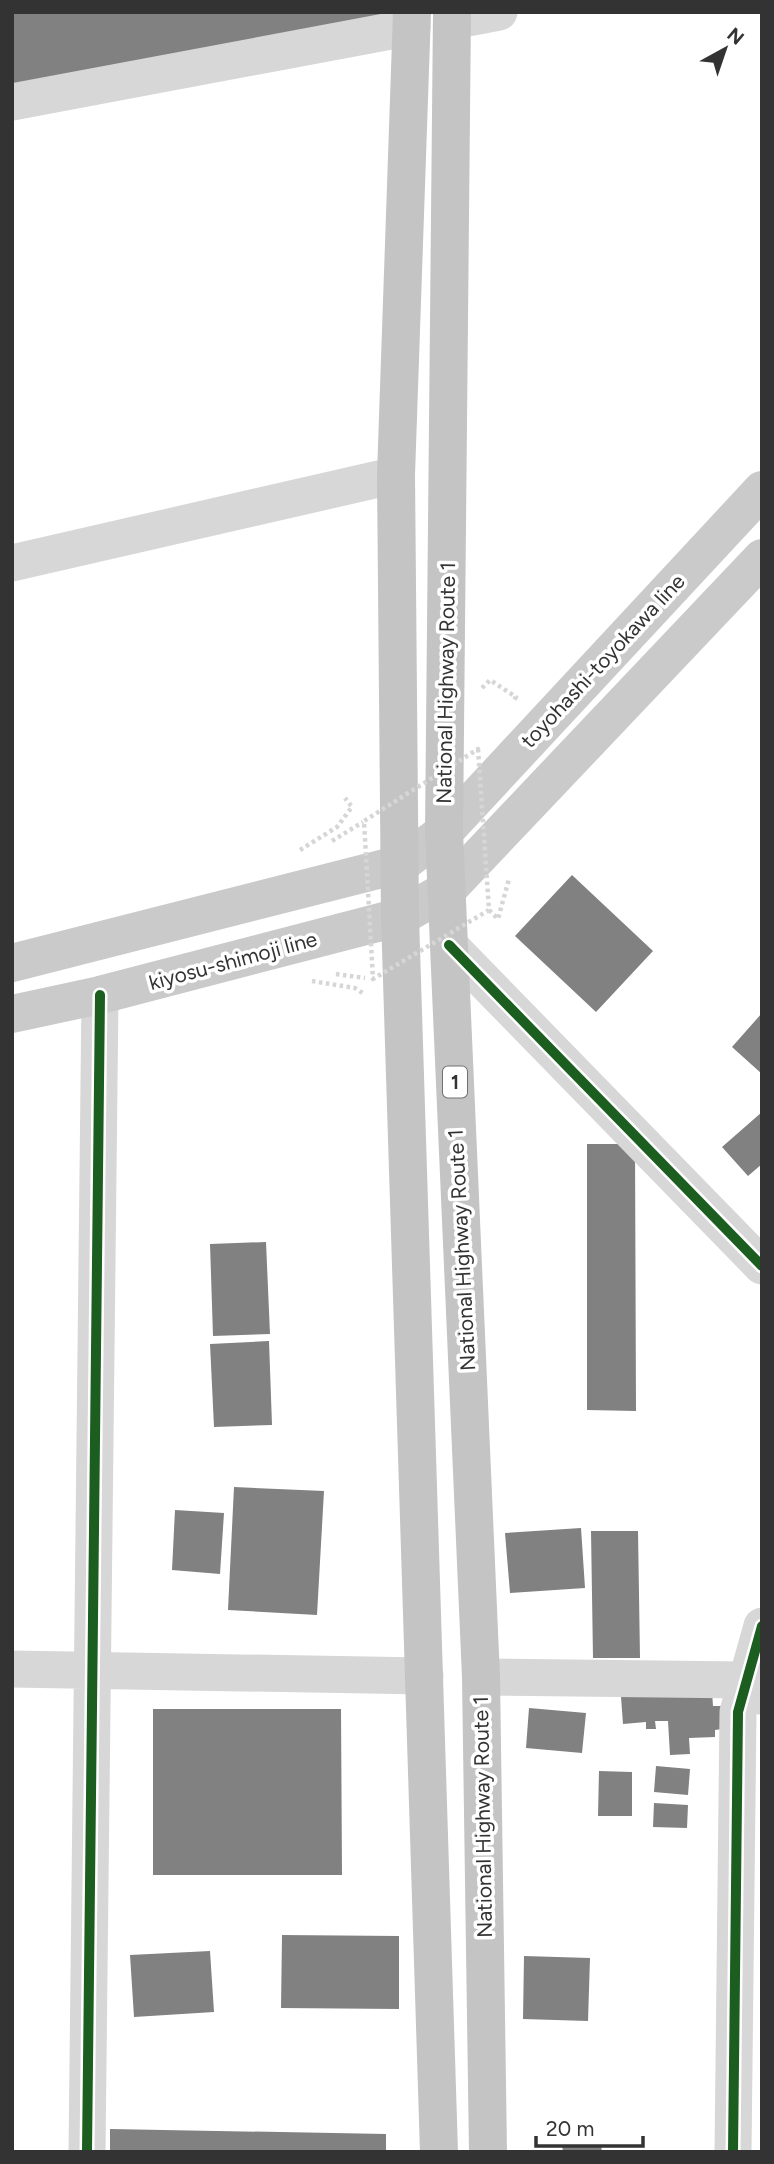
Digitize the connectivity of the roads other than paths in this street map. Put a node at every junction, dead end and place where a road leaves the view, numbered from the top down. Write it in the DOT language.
graph roads {
  1 [pos="499,12"];
  2 [pos="452,16"];
  3 [pos="412,20"];
  4 [pos="12,102"];
  5 [pos="396,475"];
  6 [pos="762,490"];
  7 [pos="762,558"];
  8 [pos="12,563"];
  9 [pos="444,832"];
  10 [pos="401,864"];
  11 [pos="448,889"];
  12 [pos="400,917"];
  13 [pos="449,946"];
  14 [pos="12,963"];
  15 [pos="100,995"];
  16 [pos="12,1014"];
  17 [pos="762,1266"];
  18 [pos="762,1626"];
  19 [pos="12,1669"];
  20 [pos="94,1672"];
  21 [pos="425,1676"];
  22 [pos="481,1677"];
  23 [pos="754,1689"];
  24 [pos="87,2152"];
  25 [pos="439,2152"];
  26 [pos="488,2152"];
  27 [pos="733,2152"];
  1 -- 2 [label="street"];
  2 -- 9 [label="highway, National Highway Route 1 / 1"];
  3 -- 4 [label="street"];
  3 -- 5 [label="highway, National Highway Route 1"];
  5 -- 8 [label="street"];
  5 -- 10 [label="highway, National Highway Route 1"];
  6 -- 9 [label="main road, toyohashi-toyokawa line"];
  7 -- 11 [label="main road, toyohashi-toyokawa line"];
  9 -- 10 [label="main road"];
  9 -- 11 [label="highway, National Highway Route 1 / 1"];
  10 -- 12 [label="highway, National Highway Route 1"];
  10 -- 14 [label="main road"];
  11 -- 12 [label="main road, kiyosu-shimoji line"];
  11 -- 13 [label="highway, National Highway Route 1 / 1"];
  12 -- 15 [label="main road, kiyosu-shimoji line"];
  12 -- 21 [label="highway, National Highway Route 1"];
  13 -- 17 [label="street"];
  13 -- 22 [label="highway, National Highway Route 1 / 1"];
  15 -- 16 [label="main road, kiyosu-shimoji line"];
  15 -- 20 [label="street"];
  18 -- 23 [label="street"];
  19 -- 20 [label="street"];
  20 -- 21 [label="street"];
  20 -- 24 [label="street"];
  21 -- 25 [label="highway, National Highway Route 1"];
  22 -- 23 [label="street"];
  22 -- 26 [label="highway, National Highway Route 1 / 1"];
  23 -- 27 [label="street"];
}
